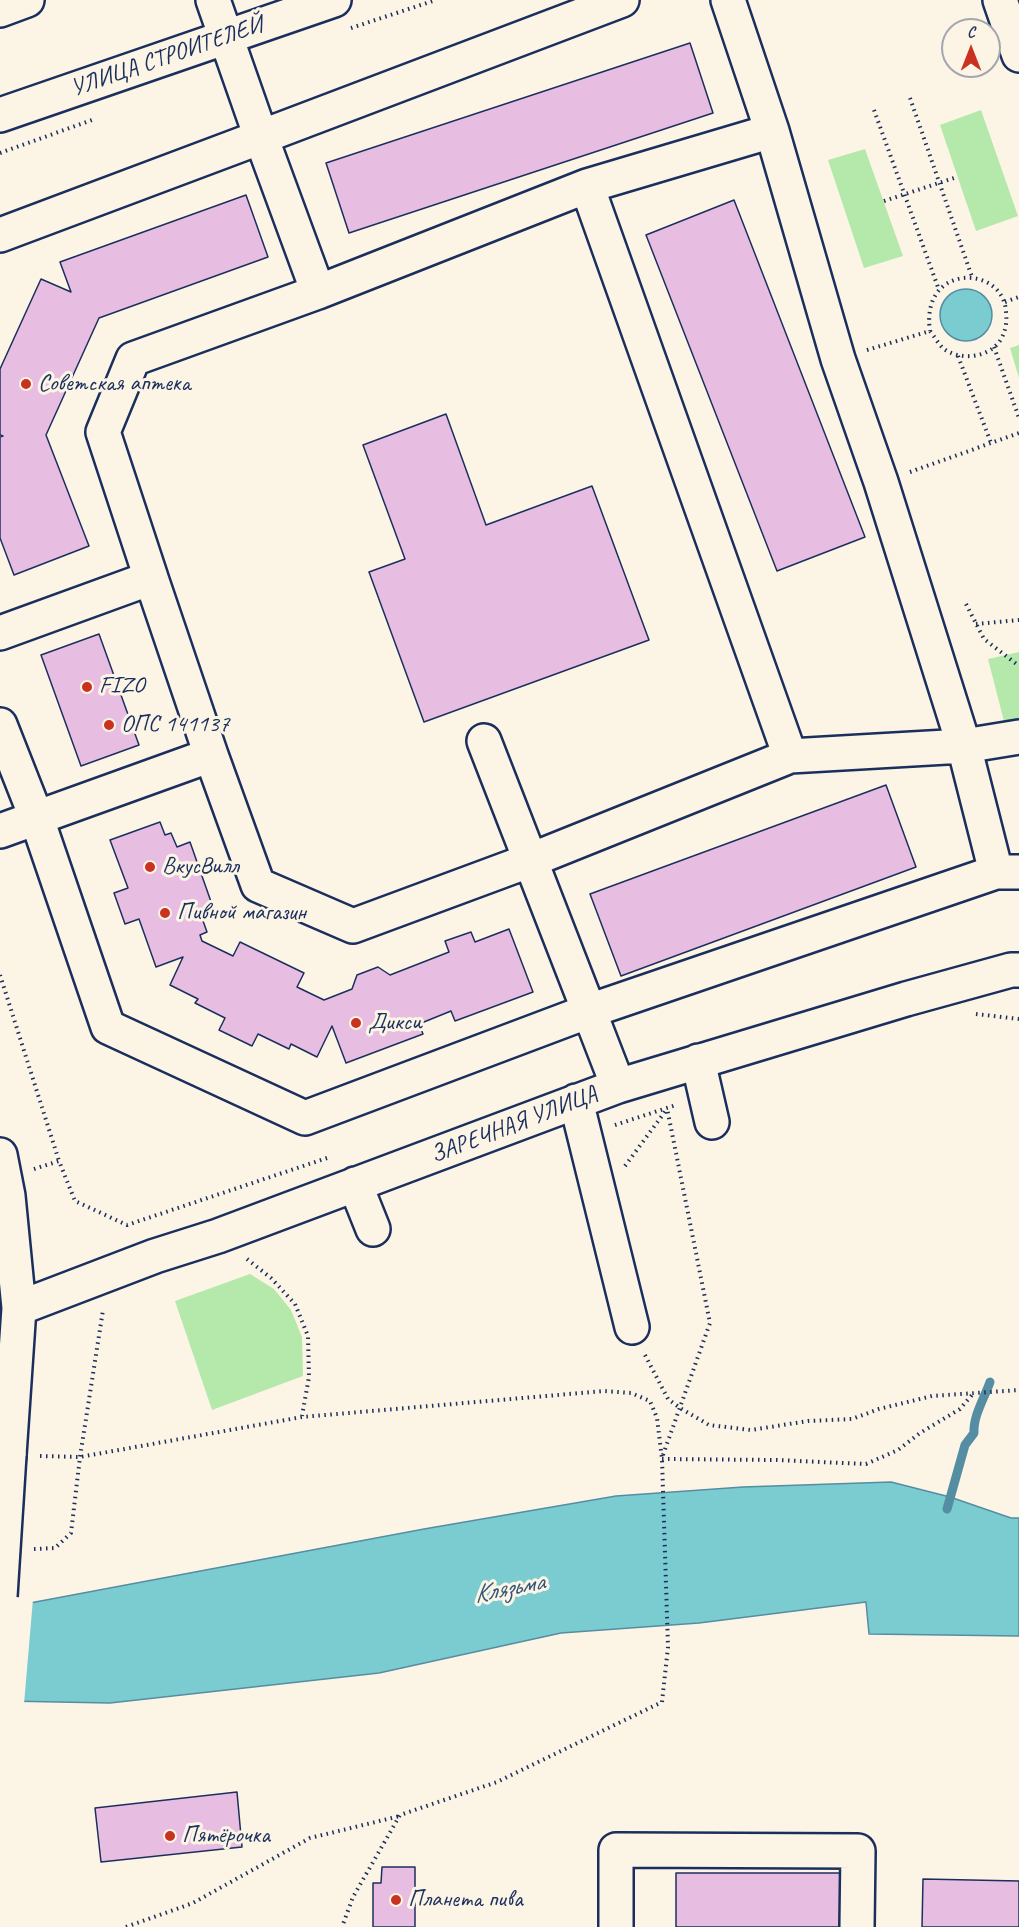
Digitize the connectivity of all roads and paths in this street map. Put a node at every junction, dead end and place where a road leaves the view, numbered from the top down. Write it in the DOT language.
graph roads {
  1 [pos="27,0"];
  2 [pos="213,0"];
  3 [pos="334,0"];
  4 [pos="622,0"];
  5 [pos="728,0"];
  6 [pos="1000,0"];
  7 [pos="0,10"];
  8 [pos="226,37"];
  9 [pos="1019,53"];
  10 [pos="910,98"];
  11 [pos="874,110"];
  12 [pos="0,115"];
  13 [pos="772,131"];
  14 [pos="261,137"];
  15 [pos="957,177"];
  16 [pos="587,186"];
  17 [pos="904,194"];
  18 [pos="884,201"];
  19 [pos="0,236"];
  20 [pos="972,277"];
  21 [pos="939,290"];
  22 [pos="318,292"];
  23 [pos="1019,297"];
  24 [pos="1005,302"];
  25 [pos="930,331"];
  26 [pos="994,347"];
  27 [pos="958,356"];
  28 [pos="838,359"];
  29 [pos="1019,418"];
  30 [pos="1019,433"];
  31 [pos="991,443"];
  32 [pos="881,482"];
  33 [pos="152,578"];
  34 [pos="966,604"];
  35 [pos="1019,620"];
  36 [pos="976,624"];
  37 [pos="0,633"];
  38 [pos="1019,666"];
  39 [pos="0,725"];
  40 [pos="1019,737"];
  41 [pos="484,741"];
  42 [pos="964,746"];
  43 [pos="211,755"];
  44 [pos="790,756"];
  45 [pos="37,819"];
  46 [pos="0,831"];
  47 [pos="531,860"];
  48 [pos="1007,872"];
  49 [pos="1019,970"];
  50 [pos="0,975"];
  51 [pos="589,1011"];
  52 [pos="973,1013"];
  53 [pos="1019,1019"];
  54 [pos="698,1061"];
  55 [pos="618,1086"];
  56 [pos="576,1101"];
  57 [pos="667,1108"];
  58 [pos="709,1109"];
  59 [pos="58,1161"];
  60 [pos="3,1181"];
  61 [pos="355,1184"];
  62 [pos="601,1198"];
  63 [pos="127,1225"];
  64 [pos="373,1229"];
  65 [pos="219,1236"];
  66 [pos="19,1308"];
  67 [pos="103,1310"];
  68 [pos="632,1327"];
  69 [pos="1019,1390"];
  70 [pos="972,1394"];
  71 [pos="680,1408"];
  72 [pos="302,1417"];
  73 [pos="20,1456"];
  74 [pos="80,1457"];
  75 [pos="662,1459"];
  76 [pos="33,1549"];
  77 [pos="0,1596"];
  78 [pos="400,1815"];
  79 [pos="126,1927"];
  80 [pos="342,1927"];
  81 [pos="616,1927"];
  82 [pos="857,1927"];
  1 -- 7 [label="street"];
  2 -- 8 [label="street"];
  3 -- 8 [label="street, УЛИЦА СТРОИТЕЛЕЙ"];
  4 -- 14 [label="street"];
  5 -- 13 [label="street"];
  6 -- 9 [label="street"];
  8 -- 12 [label="street, УЛИЦА СТРОИТЕЛЕЙ"];
  8 -- 14 [label="street"];
  10 -- 20 [label="path"];
  11 -- 17 [label="path"];
  13 -- 16 [label="street"];
  13 -- 28 [label="street"];
  14 -- 19 [label="street"];
  14 -- 22 [label="street"];
  15 -- 17 [label="path"];
  16 -- 22 [label="street"];
  16 -- 44 [label="street"];
  17 -- 18 [label="path"];
  17 -- 21 [label="path"];
  20 -- 21 [label="path"];
  20 -- 24 [label="path"];
  21 -- 25 [label="path"];
  22 -- 33 [label="street"];
  23 -- 24 [label="path"];
  24 -- 26 [label="path"];
  25 -- 27 [label="path"];
  25 -- 28 [label="path"];
  26 -- 27 [label="path"];
  26 -- 29 [label="path"];
  27 -- 31 [label="path"];
  28 -- 32 [label="street"];
  30 -- 31 [label="path"];
  31 -- 32 [label="path"];
  32 -- 42 [label="street"];
  33 -- 37 [label="street"];
  33 -- 43 [label="street"];
  34 -- 36 [label="path"];
  35 -- 36 [label="path"];
  36 -- 38 [label="path"];
  39 -- 45 [label="street"];
  40 -- 42 [label="street"];
  41 -- 47 [label="street"];
  42 -- 44 [label="street"];
  42 -- 48 [label="street"];
  43 -- 45 [label="street"];
  43 -- 47 [label="street"];
  44 -- 47 [label="street"];
  45 -- 46 [label="street"];
  45 -- 51 [label="street"];
  47 -- 51 [label="street"];
  48 -- 51 [label="street"];
  49 -- 54 [label="street, ЗАРЕЧНАЯ УЛИЦА"];
  50 -- 59 [label="path"];
  51 -- 55 [label="street"];
  52 -- 53 [label="path"];
  54 -- 55 [label="street, ЗАРЕЧНАЯ УЛИЦА"];
  54 -- 58 [label="street"];
  55 -- 56 [label="street, ЗАРЕЧНАЯ УЛИЦА"];
  56 -- 61 [label="street, ЗАРЕЧНАЯ УЛИЦА"];
  56 -- 62 [label="street"];
  57 -- 58 [label="path"];
  57 -- 62 [label="path"];
  57 -- 71 [label="path"];
  59 -- 60 [label="path"];
  59 -- 63 [label="path"];
  60 -- 66 [label="street"];
  61 -- 64 [label="street"];
  61 -- 65 [label="street, ЗАРЕЧНАЯ УЛИЦА"];
  62 -- 68 [label="street"];
  65 -- 66 [label="street, ЗАРЕЧНАЯ УЛИЦА"];
  65 -- 72 [label="path"];
  66 -- 73 [label="street"];
  67 -- 74 [label="path"];
  68 -- 71 [label="path"];
  69 -- 70 [label="path"];
  70 -- 71 [label="path"];
  70 -- 75 [label="path"];
  71 -- 75 [label="path"];
  72 -- 74 [label="path"];
  72 -- 75 [label="path"];
  73 -- 74 [label="path"];
  73 -- 77 [label="street, bridge"];
  74 -- 76 [label="path"];
  75 -- 78 [label="path"];
  78 -- 79 [label="path"];
  78 -- 80 [label="path"];
  81 -- 82 [label="street"];
}
